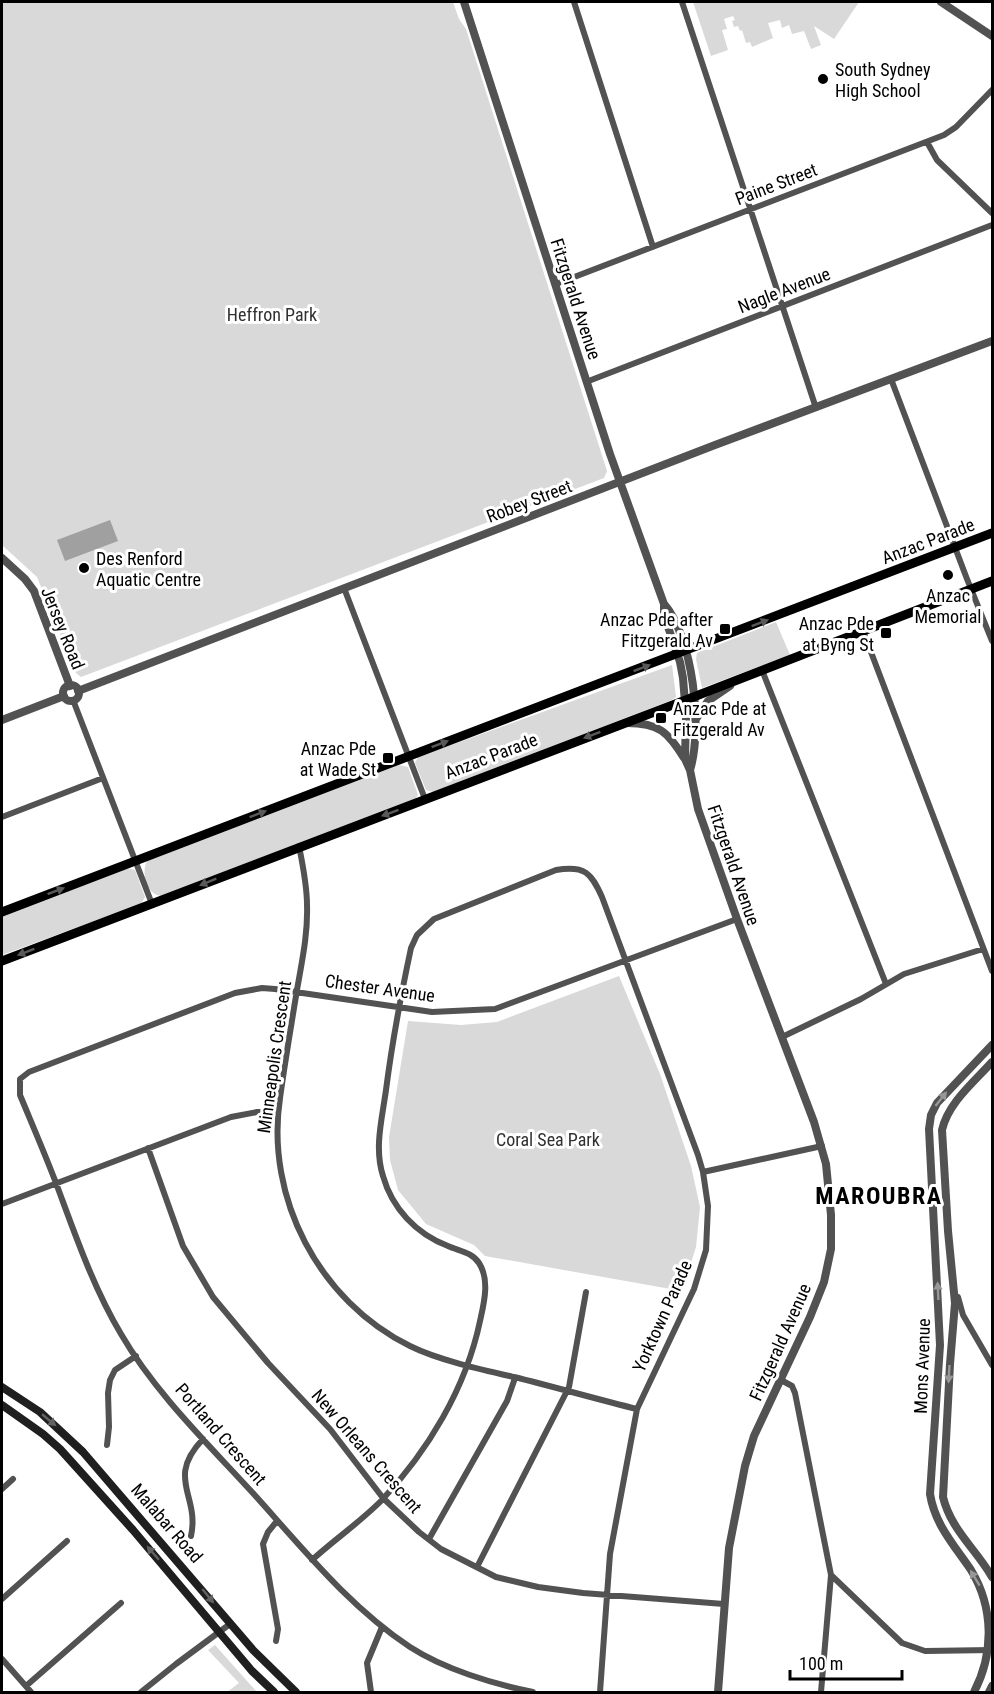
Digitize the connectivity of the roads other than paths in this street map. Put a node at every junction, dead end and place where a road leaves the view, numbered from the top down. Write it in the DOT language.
graph roads {
  1 [pos="464,2"];
  2 [pos="574,2"];
  3 [pos="682,2"];
  4 [pos="941,2"];
  5 [pos="993,36"];
  6 [pos="993,90"];
  7 [pos="927,142"];
  8 [pos="752,209"];
  9 [pos="993,213"];
  10 [pos="993,225"];
  11 [pos="653,247"];
  12 [pos="556,284"];
  13 [pos="784,307"];
  14 [pos="993,340"];
  15 [pos="891,379"];
  16 [pos="586,382"];
  17 [pos="816,408"];
  18 [pos="620,483"];
  19 [pos="993,533"];
  20 [pos="955,548"];
  21 [pos="2,558"];
  22 [pos="993,581"];
  23 [pos="344,588"];
  24 [pos="972,589"];
  25 [pos="863,631"];
  26 [pos="993,641"];
  27 [pos="682,653"];
  28 [pos="762,670"];
  29 [pos="752,674"];
  30 [pos="70,686"];
  31 [pos="78,691"];
  32 [pos="64,696"];
  33 [pos="690,699"];
  34 [pos="73,700"];
  35 [pos="2,720"];
  36 [pos="622,723"];
  37 [pos="695,723"];
  38 [pos="408,757"];
  39 [pos="685,759"];
  40 [pos="690,770"];
  41 [pos="103,778"];
  42 [pos="425,800"];
  43 [pos="2,816"];
  44 [pos="299,846"];
  45 [pos="136,861"];
  46 [pos="152,904"];
  47 [pos="2,912"];
  48 [pos="737,919"];
  49 [pos="983,949"];
  50 [pos="2,961"];
  51 [pos="626,961"];
  52 [pos="993,971"];
  53 [pos="886,984"];
  54 [pos="297,992"];
  55 [pos="399,1008"];
  56 [pos="782,1037"];
  57 [pos="993,1045"];
  58 [pos="993,1062"];
  59 [pos="20,1079"];
  60 [pos="278,1112"];
  61 [pos="822,1146"];
  62 [pos="148,1148"];
  63 [pos="703,1172"];
  64 [pos="56,1184"];
  65 [pos="2,1204"];
  66 [pos="954,1282"];
  67 [pos="586,1292"];
  68 [pos="136,1356"];
  69 [pos="466,1365"];
  70 [pos="993,1365"];
  71 [pos="515,1378"];
  72 [pos="781,1380"];
  73 [pos="2,1387"];
  74 [pos="567,1390"];
  75 [pos="2,1405"];
  76 [pos="637,1409"];
  77 [pos="204,1439"];
  78 [pos="107,1445"];
  79 [pos="13,1479"];
  80 [pos="2,1489"];
  81 [pos="383,1498"];
  82 [pos="277,1521"];
  83 [pos="191,1536"];
  84 [pos="429,1539"];
  85 [pos="66,1541"];
  86 [pos="978,1556"];
  87 [pos="312,1560"];
  88 [pos="477,1568"];
  89 [pos="993,1571"];
  90 [pos="831,1575"];
  91 [pos="993,1577"];
  92 [pos="606,1594"];
  93 [pos="2,1599"];
  94 [pos="121,1603"];
  95 [pos="724,1604"];
  96 [pos="990,1605"];
  97 [pos="230,1624"];
  98 [pos="382,1627"];
  99 [pos="219,1632"];
  100 [pos="276,1641"];
  101 [pos="992,1650"];
  102 [pos="2,1659"];
  103 [pos="26,1686"];
  104 [pos="993,1686"];
  105 [pos="32,1692"];
  106 [pos="141,1692"];
  107 [pos="274,1692"];
  108 [pos="296,1692"];
  109 [pos="371,1692"];
  110 [pos="533,1692"];
  111 [pos="600,1692"];
  112 [pos="718,1692"];
  113 [pos="822,1692"];
  114 [pos="974,1692"];
  115 [pos="988,1692"];
  1 -- 12 [label="street, Fitzgerald Avenue"];
  2 -- 11 [label="street"];
  3 -- 8 [label="street"];
  4 -- 5 [label="street"];
  6 -- 7 [label="street, Paine Street"];
  7 -- 8 [label="street, Paine Street"];
  7 -- 9 [label="street"];
  8 -- 11 [label="street, Paine Street"];
  8 -- 13 [label="street"];
  10 -- 13 [label="street, Nagle Avenue"];
  11 -- 12 [label="street, Paine Street"];
  12 -- 16 [label="street, Fitzgerald Avenue"];
  13 -- 16 [label="street, Nagle Avenue"];
  13 -- 17 [label="street"];
  14 -- 15 [label="street, Robey Street"];
  15 -- 17 [label="street, Robey Street"];
  15 -- 20 [label="street"];
  16 -- 18 [label="street, Fitzgerald Avenue"];
  17 -- 18 [label="street, Robey Street"];
  18 -- 23 [label="street, Robey Street"];
  18 -- 27 [label="street, Fitzgerald Avenue"];
  19 -- 20 [label="main road, Anzac Parade"];
  20 -- 24 [label="street"];
  27 -- 20 [label="main road, Anzac Parade, one-way"];
  21 -- 30 [label="street, Jersey Road"];
  22 -- 24 [label="main road, Anzac Parade"];
  23 -- 31 [label="street, Robey Street"];
  23 -- 38 [label="street"];
  24 -- 25 [label="main road, Anzac Parade"];
  24 -- 26 [label="street"];
  25 -- 28 [label="main road, Anzac Parade"];
  25 -- 49 [label="street"];
  27 -- 33 [label="street, Fitzgerald Avenue"];
  38 -- 27 [label="main road, Anzac Parade, one-way"];
  28 -- 29 [label="main road, Anzac Parade"];
  28 -- 53 [label="street"];
  29 -- 33 [label="main road, Anzac Parade"];
  29 -- 37 [label="street"];
  30 -- 31 [label="street"];
  30 -- 32 [label="street"];
  31 -- 34 [label="street"];
  32 -- 34 [label="street"];
  32 -- 35 [label="street"];
  33 -- 36 [label="main road, Anzac Parade"];
  33 -- 37 [label="street, Fitzgerald Avenue"];
  33 -- 39 [label="street, Fitzgerald Avenue"];
  34 -- 41 [label="street"];
  36 -- 39 [label="street"];
  36 -- 42 [label="main road, Anzac Parade, one-way"];
  37 -- 40 [label="street, Fitzgerald Avenue"];
  38 -- 42 [label="street"];
  45 -- 38 [label="main road, Anzac Parade, one-way"];
  39 -- 40 [label="street, Fitzgerald Avenue"];
  40 -- 48 [label="street, Fitzgerald Avenue"];
  41 -- 43 [label="street"];
  41 -- 45 [label="street"];
  42 -- 44 [label="main road, Anzac Parade, one-way"];
  44 -- 46 [label="main road, Anzac Parade, one-way"];
  44 -- 54 [label="street, Minneapolis Crescent"];
  45 -- 46 [label="street"];
  47 -- 45 [label="main road, Anzac Parade, one-way"];
  46 -- 50 [label="main road, Anzac Parade, one-way"];
  48 -- 51 [label="street, Chester Avenue"];
  48 -- 56 [label="street, Fitzgerald Avenue"];
  49 -- 52 [label="street"];
  49 -- 53 [label="street"];
  51 -- 55 [label="street, Chester Avenue"];
  51 -- 55 [label="street, Yorktown Parade"];
  51 -- 63 [label="street, Yorktown Parade"];
  53 -- 56 [label="street"];
  54 -- 55 [label="street, Chester Avenue"];
  54 -- 59 [label="street, Chester Avenue"];
  54 -- 60 [label="street, Minneapolis Crescent"];
  55 -- 69 [label="street"];
  56 -- 61 [label="street, Fitzgerald Avenue"];
  96 -- 57 [label="street, Mons Avenue, one-way"];
  58 -- 66 [label="street, Mons Avenue"];
  59 -- 64 [label="street, Portland Crescent"];
  60 -- 62 [label="street"];
  60 -- 69 [label="street, Minneapolis Crescent"];
  61 -- 63 [label="street"];
  61 -- 72 [label="street, Fitzgerald Avenue"];
  62 -- 64 [label="street"];
  62 -- 81 [label="street, New Orleans Crescent"];
  63 -- 76 [label="street, Yorktown Parade"];
  64 -- 65 [label="street"];
  64 -- 68 [label="street, Portland Crescent"];
  66 -- 70 [label="street"];
  66 -- 86 [label="street, Mons Avenue, one-way"];
  67 -- 74 [label="street"];
  68 -- 77 [label="street, Portland Crescent"];
  68 -- 78 [label="street"];
  69 -- 71 [label="street, Minneapolis Crescent"];
  69 -- 81 [label="street"];
  71 -- 74 [label="street, Minneapolis Crescent"];
  71 -- 84 [label="street"];
  72 -- 90 [label="street"];
  72 -- 95 [label="street, Fitzgerald Avenue"];
  73 -- 97 [label="main road, Malabar Road, one-way"];
  74 -- 76 [label="street, Minneapolis Crescent"];
  74 -- 88 [label="street"];
  99 -- 75 [label="main road, Malabar Road, one-way"];
  76 -- 92 [label="street, Yorktown Parade"];
  77 -- 82 [label="street, Portland Crescent"];
  77 -- 83 [label="street"];
  79 -- 80 [label="street"];
  81 -- 84 [label="street, New Orleans Crescent"];
  81 -- 87 [label="street"];
  82 -- 87 [label="street, Portland Crescent"];
  82 -- 100 [label="street"];
  84 -- 88 [label="street, New Orleans Crescent"];
  85 -- 93 [label="street"];
  86 -- 89 [label="street"];
  86 -- 91 [label="street, Mons Avenue"];
  87 -- 98 [label="street, Portland Crescent"];
  88 -- 92 [label="street, New Orleans Crescent"];
  90 -- 101 [label="street"];
  90 -- 113 [label="street"];
  92 -- 95 [label="street, New Orleans Crescent"];
  92 -- 111 [label="street, Yorktown Parade"];
  94 -- 103 [label="street"];
  95 -- 112 [label="street, Fitzgerald Avenue"];
  96 -- 101 [label="street, Mons Avenue"];
  97 -- 99 [label="street"];
  97 -- 108 [label="main road, Malabar Road"];
  98 -- 109 [label="street"];
  98 -- 110 [label="street, Portland Crescent"];
  99 -- 106 [label="street"];
  99 -- 107 [label="main road, Malabar Road"];
  101 -- 114 [label="street, Mons Avenue"];
  102 -- 103 [label="street"];
  103 -- 105 [label="street"];
  104 -- 115 [label="street"];
}
